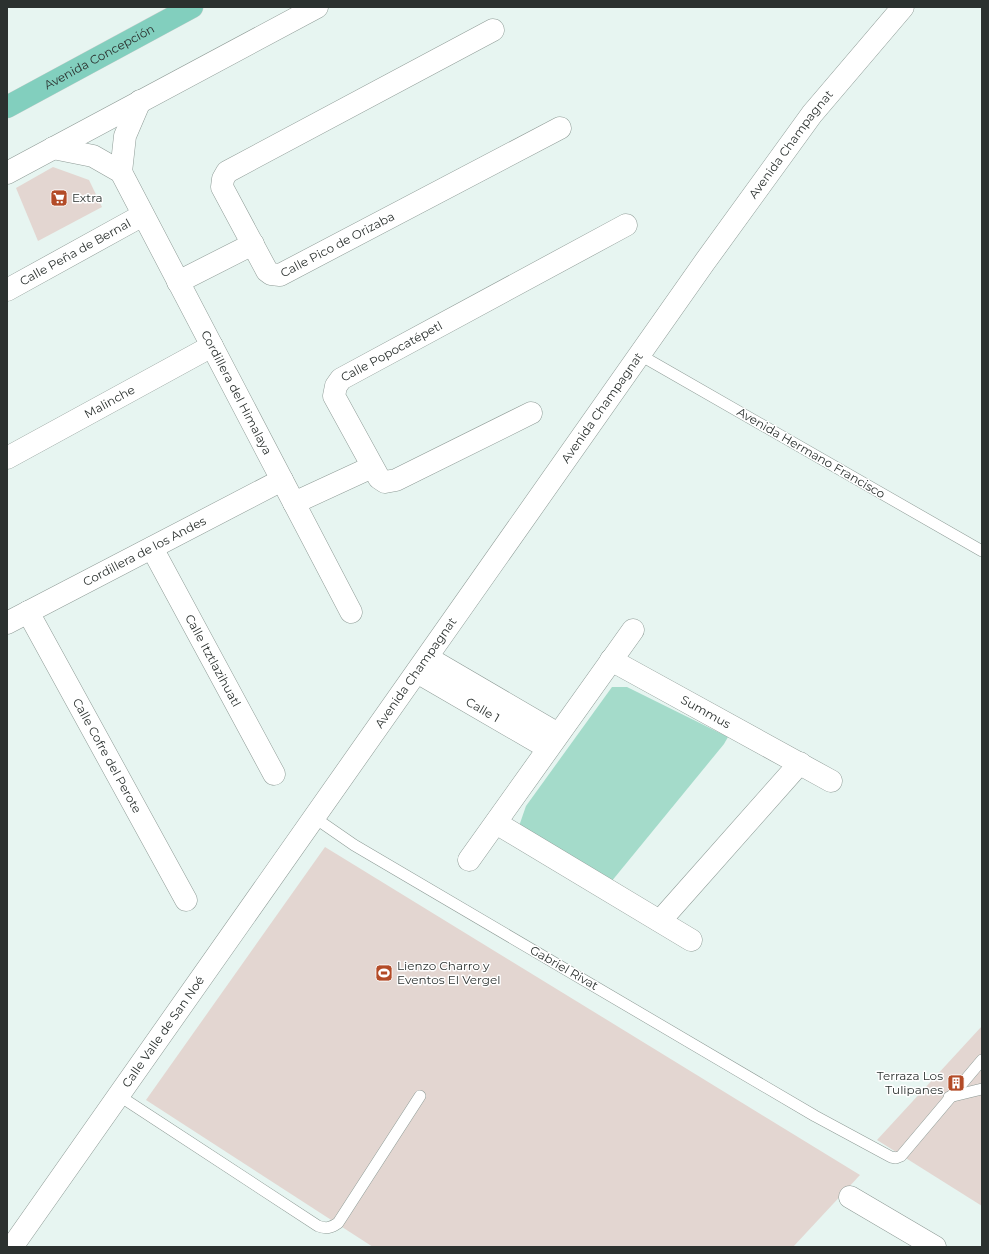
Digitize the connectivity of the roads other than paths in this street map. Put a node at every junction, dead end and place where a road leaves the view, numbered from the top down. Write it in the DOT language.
graph roads {
  1 [pos="192,7"];
  2 [pos="317,7"];
  3 [pos="903,7"];
  4 [pos="493,30"];
  5 [pos="140,102"];
  6 [pos="7,107"];
  7 [pos="560,128"];
  8 [pos="53,148"];
  9 [pos="121,172"];
  10 [pos="7,173"];
  11 [pos="143,215"];
  12 [pos="626,225"];
  13 [pos="253,244"];
  14 [pos="178,282"];
  15 [pos="7,290"];
  16 [pos="212,346"];
  17 [pos="640,355"];
  18 [pos="531,413"];
  19 [pos="7,458"];
  20 [pos="372,467"];
  21 [pos="282,480"];
  22 [pos="294,503"];
  23 [pos="152,548"];
  24 [pos="982,551"];
  25 [pos="28,612"];
  26 [pos="351,612"];
  27 [pos="7,623"];
  28 [pos="632,630"];
  29 [pos="611,660"];
  30 [pos="422,665"];
  31 [pos="553,741"];
  32 [pos="800,763"];
  33 [pos="274,774"];
  34 [pos="831,781"];
  35 [pos="315,818"];
  36 [pos="496,823"];
  37 [pos="468,860"];
  38 [pos="186,900"];
  39 [pos="660,921"];
  40 [pos="691,940"];
  41 [pos="982,1060"];
  42 [pos="982,1089"];
  43 [pos="118,1095"];
  44 [pos="420,1096"];
  45 [pos="949,1097"];
  46 [pos="850,1197"];
  47 [pos="12,1247"];
  48 [pos="935,1247"];
  1 -- 6 [label="main road, Avenida Concepción"];
  2 -- 5 [label="street"];
  3 -- 17 [label="street, Avenida Champagnat"];
  4 -- 13 [label="street, Calle Pico de Orizaba"];
  5 -- 8 [label="street"];
  5 -- 9 [label="street"];
  7 -- 13 [label="street, Calle Pico de Orizaba"];
  8 -- 9 [label="street"];
  8 -- 10 [label="street"];
  9 -- 11 [label="street, Cordillera del Himalaya"];
  11 -- 14 [label="street, Cordillera del Himalaya"];
  11 -- 15 [label="street, Calle Peña de Bernal"];
  12 -- 20 [label="street, Calle Popocatépetl"];
  13 -- 14 [label="street"];
  14 -- 16 [label="street, Cordillera del Himalaya"];
  16 -- 19 [label="street, Malinche"];
  16 -- 21 [label="street, Cordillera del Himalaya"];
  17 -- 24 [label="lane, Avenida Hermano Francisco"];
  17 -- 30 [label="street, Avenida Champagnat"];
  18 -- 20 [label="street, Calle Popocatépetl"];
  20 -- 22 [label="street"];
  21 -- 22 [label="street, Cordillera del Himalaya"];
  21 -- 23 [label="street, Cordillera de los Andes"];
  22 -- 26 [label="street, Cordillera del Himalaya"];
  23 -- 25 [label="street, Cordillera de los Andes"];
  23 -- 33 [label="street, Calle Itztlazihuatl"];
  25 -- 27 [label="street, Cordillera de los Andes"];
  25 -- 38 [label="street, Calle Cofre del Perote"];
  28 -- 29 [label="street"];
  29 -- 31 [label="street"];
  29 -- 32 [label="street, Summus"];
  30 -- 31 [label="street, Calle 1"];
  30 -- 35 [label="street, Avenida Champagnat"];
  31 -- 36 [label="street"];
  32 -- 34 [label="street, Summus"];
  32 -- 39 [label="street"];
  35 -- 43 [label="street, Calle Valle de San Noé"];
  35 -- 45 [label="lane, Gabriel Rivat"];
  36 -- 37 [label="street"];
  36 -- 39 [label="street"];
  39 -- 40 [label="street"];
  41 -- 45 [label="lane"];
  42 -- 45 [label="lane"];
  43 -- 44 [label="lane"];
  43 -- 47 [label="street, Calle Valle de San Noé"];
  46 -- 48 [label="street"];
}
